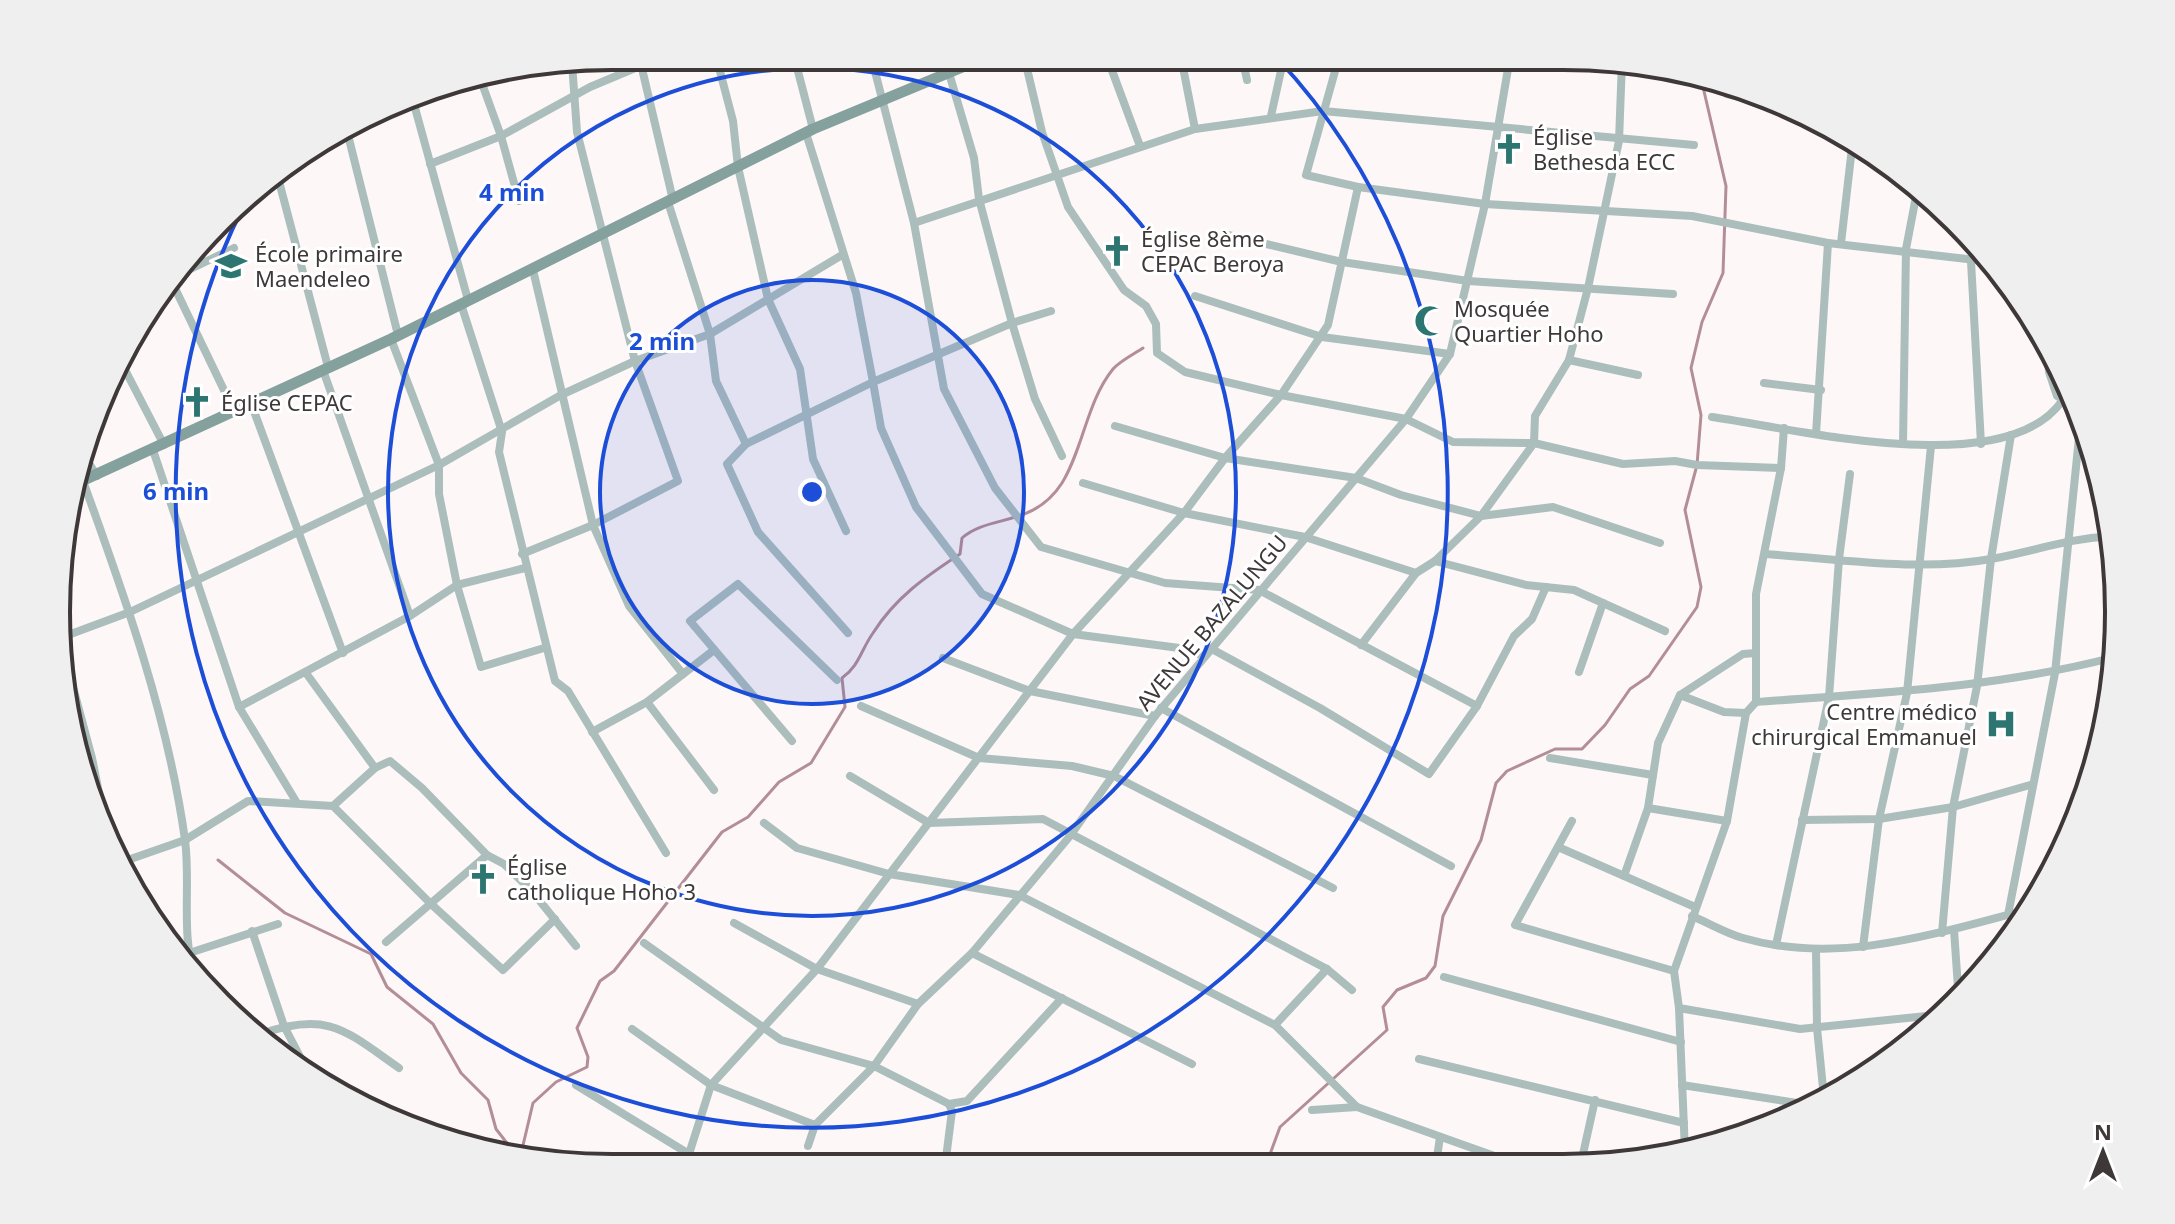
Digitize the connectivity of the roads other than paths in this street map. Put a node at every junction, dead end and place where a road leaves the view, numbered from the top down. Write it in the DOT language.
graph roads {
  1 [pos="633,70"];
  2 [pos="643,70"];
  3 [pos="720,70"];
  4 [pos="797,70"];
  5 [pos="874,70"];
  6 [pos="953,70"];
  7 [pos="1028,70"];
  8 [pos="1112,70"];
  9 [pos="1184,70"];
  10 [pos="1245,70"];
  11 [pos="1281,70"];
  12 [pos="1335,70"];
  13 [pos="1507,70"];
  14 [pos="572,72"];
  15 [pos="948,72"];
  16 [pos="1621,74"];
  17 [pos="1247,80"];
  18 [pos="483,85"];
  19 [pos="572,98"];
  20 [pos="880,100"];
  21 [pos="415,107"];
  22 [pos="1323,111"];
  23 [pos="1271,116"];
  24 [pos="1495,128"];
  25 [pos="1195,129"];
  26 [pos="810,131"];
  27 [pos="501,136"];
  28 [pos="349,139"];
  29 [pos="1619,141"];
  30 [pos="1694,145"];
  31 [pos="1140,146"];
  32 [pos="1851,153"];
  33 [pos="430,164"];
  34 [pos="738,167"];
  35 [pos="1056,176"];
  36 [pos="280,184"];
  37 [pos="1358,187"];
  38 [pos="979,199"];
  39 [pos="519,201"];
  40 [pos="670,201"];
  41 [pos="1915,201"];
  42 [pos="1485,204"];
  43 [pos="1601,212"];
  44 [pos="914,223"];
  45 [pos="603,231"];
  46 [pos="1224,234"];
  47 [pos="1828,243"];
  48 [pos="1841,243"];
  49 [pos="234,248"];
  50 [pos="1906,249"];
  51 [pos="842,255"];
  52 [pos="1971,261"];
  53 [pos="1975,261"];
  54 [pos="1342,262"];
  55 [pos="193,269"];
  56 [pos="533,270"];
  57 [pos="1468,281"];
  58 [pos="177,288"];
  59 [pos="1588,288"];
  60 [pos="1673,294"];
  61 [pos="1195,296"];
  62 [pos="768,299"];
  63 [pos="464,302"];
  64 [pos="1051,311"];
  65 [pos="1012,323"];
  66 [pos="710,334"];
  67 [pos="394,337"];
  68 [pos="1322,337"];
  69 [pos="1450,354"];
  70 [pos="937,358"];
  71 [pos="1569,360"];
  72 [pos="635,361"];
  73 [pos="326,368"];
  74 [pos="126,372"];
  75 [pos="2049,372"];
  76 [pos="1638,375"];
  77 [pos="873,382"];
  78 [pos="1764,383"];
  79 [pos="1821,390"];
  80 [pos="561,395"];
  81 [pos="1281,395"];
  82 [pos="2062,401"];
  83 [pos="251,403"];
  84 [pos="234,411"];
  85 [pos="805,415"];
  86 [pos="1712,417"];
  87 [pos="1406,419"];
  88 [pos="1115,426"];
  89 [pos="1784,428"];
  90 [pos="502,432"];
  91 [pos="1816,434"];
  92 [pos="2011,435"];
  93 [pos="1534,443"];
  94 [pos="746,444"];
  95 [pos="1903,444"];
  96 [pos="1981,444"];
  97 [pos="2078,444"];
  98 [pos="1931,446"];
  99 [pos="159,447"];
  100 [pos="1062,456"];
  101 [pos="1225,458"];
  102 [pos="90,465"];
  103 [pos="439,465"];
  104 [pos="1781,468"];
  105 [pos="1850,474"];
  106 [pos="97,476"];
  107 [pos="1356,478"];
  108 [pos="86,480"];
  109 [pos="1083,483"];
  110 [pos="83,495"];
  111 [pos="366,498"];
  112 [pos="1184,513"];
  113 [pos="1481,516"];
  114 [pos="593,525"];
  115 [pos="299,530"];
  116 [pos="846,531"];
  117 [pos="1305,537"];
  118 [pos="2099,537"];
  119 [pos="2066,539"];
  120 [pos="1660,543"];
  121 [pos="522,554"];
  122 [pos="1765,554"];
  123 [pos="1839,559"];
  124 [pos="1991,559"];
  125 [pos="1435,561"];
  126 [pos="1922,565"];
  127 [pos="525,568"];
  128 [pos="1416,573"];
  129 [pos="1129,574"];
  130 [pos="199,580"];
  131 [pos="457,585"];
  132 [pos="1546,587"];
  133 [pos="1259,590"];
  134 [pos="1603,603"];
  135 [pos="130,612"];
  136 [pos="410,616"];
  137 [pos="1665,631"];
  138 [pos="71,632"];
  139 [pos="848,633"];
  140 [pos="1073,634"];
  141 [pos="1361,645"];
  142 [pos="544,648"];
  143 [pos="1210,648"];
  144 [pos="714,650"];
  145 [pos="343,653"];
  146 [pos="1756,653"];
  147 [pos="1203,656"];
  148 [pos="943,658"];
  149 [pos="2103,660"];
  150 [pos="1579,672"];
  151 [pos="306,673"];
  152 [pos="2055,673"];
  153 [pos="683,674"];
  154 [pos="837,680"];
  155 [pos="1977,686"];
  156 [pos="1030,691"];
  157 [pos="1907,693"];
  158 [pos="1680,695"];
  159 [pos="1829,697"];
  160 [pos="647,702"];
  161 [pos="1756,702"];
  162 [pos="861,706"];
  163 [pos="1477,706"];
  164 [pos="239,707"];
  165 [pos="1158,712"];
  166 [pos="1746,713"];
  167 [pos="592,732"];
  168 [pos="792,741"];
  169 [pos="979,758"];
  170 [pos="1550,758"];
  171 [pos="375,768"];
  172 [pos="1653,775"];
  173 [pos="850,776"];
  174 [pos="1114,776"];
  175 [pos="2030,785"];
  176 [pos="714,790"];
  177 [pos="297,803"];
  178 [pos="333,806"];
  179 [pos="1953,807"];
  180 [pos="1648,808"];
  181 [pos="1879,819"];
  182 [pos="1802,820"];
  183 [pos="1572,821"];
  184 [pos="1727,821"];
  185 [pos="764,823"];
  186 [pos="929,823"];
  187 [pos="1070,836"];
  188 [pos="185,840"];
  189 [pos="1558,847"];
  190 [pos="666,853"];
  191 [pos="487,855"];
  192 [pos="130,859"];
  193 [pos="1451,866"];
  194 [pos="889,874"];
  195 [pos="1624,876"];
  196 [pos="1333,888"];
  197 [pos="1019,895"];
  198 [pos="430,903"];
  199 [pos="1694,912"];
  200 [pos="2014,913"];
  201 [pos="2008,915"];
  202 [pos="555,919"];
  203 [pos="734,923"];
  204 [pos="278,924"];
  205 [pos="1954,930"];
  206 [pos="252,931"];
  207 [pos="1942,933"];
  208 [pos="386,942"];
  209 [pos="644,943"];
  210 [pos="1776,945"];
  211 [pos="576,946"];
  212 [pos="1863,947"];
  213 [pos="1816,950"];
  214 [pos="190,952"];
  215 [pos="972,953"];
  216 [pos="817,969"];
  217 [pos="1327,969"];
  218 [pos="1674,971"];
  219 [pos="1444,977"];
  220 [pos="1958,982"];
  221 [pos="1352,990"];
  222 [pos="1062,998"];
  223 [pos="918,1004"];
  224 [pos="1679,1008"];
  225 [pos="1923,1017"];
  226 [pos="1275,1025"];
  227 [pos="284,1026"];
  228 [pos="763,1028"];
  229 [pos="1817,1028"];
  230 [pos="632,1029"];
  231 [pos="269,1031"];
  232 [pos="1681,1042"];
  233 [pos="299,1054"];
  234 [pos="1419,1059"];
  235 [pos="1192,1064"];
  236 [pos="874,1066"];
  237 [pos="399,1068"];
  238 [pos="576,1085"];
  239 [pos="711,1085"];
  240 [pos="1682,1085"];
  241 [pos="1823,1087"];
  242 [pos="1595,1100"];
  243 [pos="1793,1102"];
  244 [pos="949,1104"];
  245 [pos="1357,1107"];
  246 [pos="1312,1110"];
  247 [pos="1684,1123"];
  248 [pos="815,1125"];
  249 [pos="1440,1137"];
  250 [pos="1685,1140"];
  251 [pos="808,1146"];
  252 [pos="1583,1153"];
  253 [pos="689,1154"];
  254 [pos="947,1154"];
  255 [pos="1437,1154"];
  256 [pos="1488,1154"];
  1 -- 19 [label="street"];
  2 -- 40 [label="street"];
  3 -- 34 [label="street"];
  4 -- 26 [label="street"];
  5 -- 20 [label="street"];
  6 -- 15 [label="street"];
  7 -- 35 [label="street"];
  8 -- 31 [label="street"];
  9 -- 25 [label="street"];
  10 -- 17 [label="street"];
  11 -- 23 [label="street"];
  12 -- 22 [label="street"];
  13 -- 24 [label="street, AVENUE BAZALUNGU"];
  14 -- 19 [label="street"];
  15 -- 20 [label="street"];
  15 -- 38 [label="street"];
  16 -- 29 [label="street"];
  18 -- 27 [label="street"];
  19 -- 27 [label="street"];
  19 -- 45 [label="street"];
  20 -- 26 [label="street"];
  20 -- 44 [label="street"];
  21 -- 33 [label="street"];
  22 -- 23 [label="street"];
  22 -- 24 [label="street"];
  22 -- 37 [label="street"];
  23 -- 25 [label="street"];
  24 -- 29 [label="street"];
  24 -- 42 [label="street, AVENUE BAZALUNGU"];
  25 -- 31 [label="street"];
  26 -- 34 [label="street"];
  26 -- 51 [label="street"];
  27 -- 33 [label="street"];
  27 -- 39 [label="street"];
  28 -- 67 [label="street"];
  29 -- 30 [label="street"];
  29 -- 43 [label="street"];
  31 -- 35 [label="street"];
  32 -- 48 [label="street"];
  33 -- 63 [label="street"];
  34 -- 40 [label="street"];
  34 -- 62 [label="street"];
  35 -- 38 [label="street"];
  35 -- 81 [label="street"];
  36 -- 73 [label="street"];
  37 -- 42 [label="street"];
  37 -- 54 [label="street"];
  38 -- 44 [label="street"];
  38 -- 65 [label="street"];
  40 -- 45 [label="street"];
  40 -- 66 [label="street"];
  41 -- 50 [label="street"];
  42 -- 43 [label="street"];
  42 -- 57 [label="street, AVENUE BAZALUNGU"];
  43 -- 47 [label="street"];
  43 -- 59 [label="street"];
  44 -- 70 [label="street"];
  45 -- 56 [label="street"];
  45 -- 72 [label="street"];
  46 -- 54 [label="street"];
  47 -- 48 [label="street"];
  47 -- 79 [label="street"];
  48 -- 50 [label="street"];
  49 -- 55 [label="street"];
  50 -- 52 [label="street"];
  50 -- 95 [label="street"];
  51 -- 62 [label="street"];
  51 -- 77 [label="street"];
  52 -- 53 [label="street"];
  52 -- 96 [label="street"];
  54 -- 57 [label="street"];
  54 -- 68 [label="street"];
  56 -- 63 [label="street"];
  56 -- 80 [label="street"];
  57 -- 59 [label="street"];
  57 -- 69 [label="street, AVENUE BAZALUNGU"];
  58 -- 84 [label="street"];
  59 -- 60 [label="street"];
  59 -- 71 [label="street"];
  61 -- 68 [label="street"];
  62 -- 66 [label="street"];
  62 -- 85 [label="street"];
  63 -- 67 [label="street"];
  63 -- 90 [label="street"];
  64 -- 65 [label="street"];
  65 -- 70 [label="street"];
  65 -- 100 [label="street"];
  66 -- 72 [label="street"];
  66 -- 94 [label="street"];
  67 -- 73 [label="street"];
  67 -- 103 [label="street"];
  68 -- 69 [label="street"];
  68 -- 81 [label="street"];
  69 -- 87 [label="street, AVENUE BAZALUNGU"];
  70 -- 77 [label="street"];
  70 -- 129 [label="street"];
  71 -- 76 [label="street"];
  71 -- 93 [label="street"];
  72 -- 80 [label="street"];
  72 -- 114 [label="street"];
  73 -- 83 [label="street"];
  73 -- 111 [label="street"];
  74 -- 99 [label="street"];
  75 -- 82 [label="street"];
  77 -- 85 [label="street"];
  77 -- 140 [label="street"];
  78 -- 79 [label="street"];
  79 -- 91 [label="street"];
  80 -- 90 [label="street"];
  80 -- 114 [label="street"];
  81 -- 87 [label="street"];
  81 -- 101 [label="street"];
  82 -- 92 [label="street"];
  83 -- 84 [label="street"];
  83 -- 115 [label="street"];
  84 -- 99 [label="street"];
  85 -- 94 [label="street"];
  85 -- 116 [label="street"];
  86 -- 89 [label="street"];
  87 -- 93 [label="street"];
  87 -- 107 [label="street, AVENUE BAZALUNGU"];
  88 -- 101 [label="street"];
  89 -- 91 [label="street"];
  89 -- 104 [label="street"];
  90 -- 103 [label="street"];
  90 -- 121 [label="street"];
  91 -- 95 [label="street"];
  92 -- 96 [label="street"];
  92 -- 124 [label="street"];
  93 -- 104 [label="street"];
  93 -- 113 [label="street"];
  94 -- 139 [label="street"];
  95 -- 98 [label="street"];
  96 -- 98 [label="street"];
  97 -- 119 [label="street"];
  98 -- 126 [label="street"];
  99 -- 106 [label="street"];
  99 -- 130 [label="street"];
  101 -- 107 [label="street"];
  101 -- 112 [label="street"];
  102 -- 106 [label="street"];
  103 -- 111 [label="street"];
  103 -- 131 [label="street"];
  104 -- 122 [label="street"];
  105 -- 123 [label="street"];
  106 -- 108 [label="street"];
  107 -- 113 [label="street"];
  107 -- 117 [label="street, AVENUE BAZALUNGU"];
  109 -- 112 [label="street"];
  110 -- 135 [label="street"];
  111 -- 115 [label="street"];
  111 -- 136 [label="street"];
  112 -- 117 [label="street"];
  112 -- 129 [label="street"];
  113 -- 120 [label="street"];
  113 -- 125 [label="street"];
  114 -- 121 [label="street"];
  114 -- 153 [label="street"];
  115 -- 130 [label="street"];
  115 -- 145 [label="street"];
  117 -- 128 [label="street"];
  117 -- 133 [label="street, AVENUE BAZALUNGU"];
  118 -- 119 [label="street"];
  119 -- 124 [label="street"];
  119 -- 152 [label="street"];
  121 -- 127 [label="street"];
  122 -- 123 [label="street"];
  122 -- 146 [label="street"];
  123 -- 126 [label="street"];
  123 -- 159 [label="street"];
  124 -- 126 [label="street"];
  124 -- 155 [label="street"];
  125 -- 128 [label="street"];
  125 -- 132 [label="street"];
  126 -- 157 [label="street"];
  127 -- 131 [label="street"];
  127 -- 142 [label="street"];
  128 -- 141 [label="street"];
  129 -- 133 [label="street"];
  129 -- 140 [label="street"];
  130 -- 135 [label="street"];
  130 -- 164 [label="street"];
  131 -- 136 [label="street"];
  131 -- 142 [label="street"];
  132 -- 134 [label="street"];
  132 -- 163 [label="street"];
  133 -- 141 [label="street"];
  133 -- 143 [label="street, AVENUE BAZALUNGU"];
  134 -- 137 [label="street"];
  134 -- 150 [label="street"];
  135 -- 138 [label="street"];
  135 -- 188 [label="street"];
  136 -- 145 [label="street"];
  140 -- 147 [label="street"];
  140 -- 156 [label="street"];
  141 -- 163 [label="street"];
  142 -- 167 [label="street"];
  143 -- 147 [label="street, AVENUE BAZALUNGU"];
  143 -- 163 [label="street"];
  144 -- 153 [label="street"];
  144 -- 154 [label="street"];
  144 -- 168 [label="street"];
  145 -- 151 [label="street"];
  146 -- 158 [label="street"];
  146 -- 161 [label="street"];
  147 -- 165 [label="street, AVENUE BAZALUNGU"];
  148 -- 156 [label="street"];
  149 -- 152 [label="street"];
  151 -- 164 [label="street"];
  151 -- 171 [label="street"];
  152 -- 155 [label="street"];
  152 -- 175 [label="street"];
  153 -- 160 [label="street"];
  155 -- 157 [label="street"];
  155 -- 179 [label="street"];
  156 -- 165 [label="street"];
  156 -- 169 [label="street"];
  157 -- 159 [label="street"];
  157 -- 181 [label="street"];
  158 -- 166 [label="street"];
  158 -- 172 [label="street"];
  159 -- 161 [label="street"];
  159 -- 182 [label="street"];
  160 -- 167 [label="street"];
  160 -- 176 [label="street"];
  161 -- 166 [label="street"];
  162 -- 169 [label="street"];
  164 -- 177 [label="street"];
  165 -- 174 [label="street, AVENUE BAZALUNGU"];
  165 -- 193 [label="street"];
  166 -- 184 [label="street"];
  167 -- 190 [label="street"];
  169 -- 174 [label="street"];
  169 -- 186 [label="street"];
  170 -- 172 [label="street"];
  171 -- 178 [label="street"];
  171 -- 191 [label="street"];
  172 -- 180 [label="street"];
  173 -- 186 [label="street"];
  174 -- 187 [label="street, AVENUE BAZALUNGU"];
  174 -- 196 [label="street"];
  175 -- 179 [label="street"];
  175 -- 201 [label="street"];
  177 -- 178 [label="street"];
  177 -- 188 [label="street"];
  178 -- 198 [label="street"];
  179 -- 181 [label="street"];
  179 -- 207 [label="street"];
  180 -- 184 [label="street"];
  180 -- 195 [label="street"];
  181 -- 182 [label="street"];
  181 -- 212 [label="street"];
  182 -- 210 [label="street"];
  183 -- 189 [label="street"];
  184 -- 199 [label="street"];
  185 -- 194 [label="street"];
  186 -- 187 [label="street"];
  186 -- 194 [label="street"];
  187 -- 197 [label="street, AVENUE BAZALUNGU"];
  187 -- 217 [label="street"];
  188 -- 192 [label="street"];
  188 -- 214 [label="street"];
  189 -- 195 [label="street"];
  189 -- 218 [label="street"];
  191 -- 198 [label="street"];
  191 -- 202 [label="street"];
  194 -- 197 [label="street"];
  194 -- 216 [label="street"];
  195 -- 199 [label="street"];
  197 -- 215 [label="street, AVENUE BAZALUNGU"];
  197 -- 226 [label="street"];
  198 -- 202 [label="street"];
  198 -- 208 [label="street"];
  199 -- 210 [label="street"];
  199 -- 218 [label="street"];
  200 -- 201 [label="street"];
  201 -- 205 [label="street"];
  202 -- 211 [label="street"];
  203 -- 216 [label="street"];
  204 -- 206 [label="street"];
  205 -- 207 [label="street"];
  205 -- 220 [label="street"];
  206 -- 214 [label="street"];
  206 -- 227 [label="street"];
  207 -- 212 [label="street"];
  209 -- 228 [label="street"];
  210 -- 213 [label="street"];
  212 -- 213 [label="street"];
  213 -- 229 [label="street"];
  215 -- 222 [label="street"];
  215 -- 223 [label="street, AVENUE BAZALUNGU"];
  216 -- 223 [label="street"];
  216 -- 228 [label="street"];
  217 -- 221 [label="street"];
  217 -- 226 [label="street"];
  218 -- 224 [label="street"];
  219 -- 232 [label="street"];
  222 -- 235 [label="street"];
  222 -- 244 [label="street"];
  223 -- 236 [label="street, AVENUE BAZALUNGU"];
  224 -- 229 [label="street"];
  224 -- 232 [label="street"];
  225 -- 229 [label="street"];
  226 -- 245 [label="street"];
  227 -- 231 [label="street"];
  227 -- 233 [label="street"];
  227 -- 237 [label="street"];
  228 -- 236 [label="street"];
  228 -- 239 [label="street"];
  229 -- 241 [label="street"];
  230 -- 239 [label="street"];
  232 -- 240 [label="street"];
  234 -- 242 [label="street"];
  236 -- 244 [label="street"];
  236 -- 248 [label="street, AVENUE BAZALUNGU"];
  238 -- 253 [label="street"];
  239 -- 248 [label="street"];
  239 -- 253 [label="street"];
  240 -- 243 [label="street"];
  240 -- 247 [label="street"];
  242 -- 247 [label="street"];
  242 -- 252 [label="street"];
  244 -- 254 [label="street"];
  245 -- 246 [label="street"];
  245 -- 249 [label="street"];
  247 -- 250 [label="street"];
  248 -- 251 [label="street, AVENUE BAZALUNGU"];
  249 -- 255 [label="street"];
  249 -- 256 [label="street"];
}
